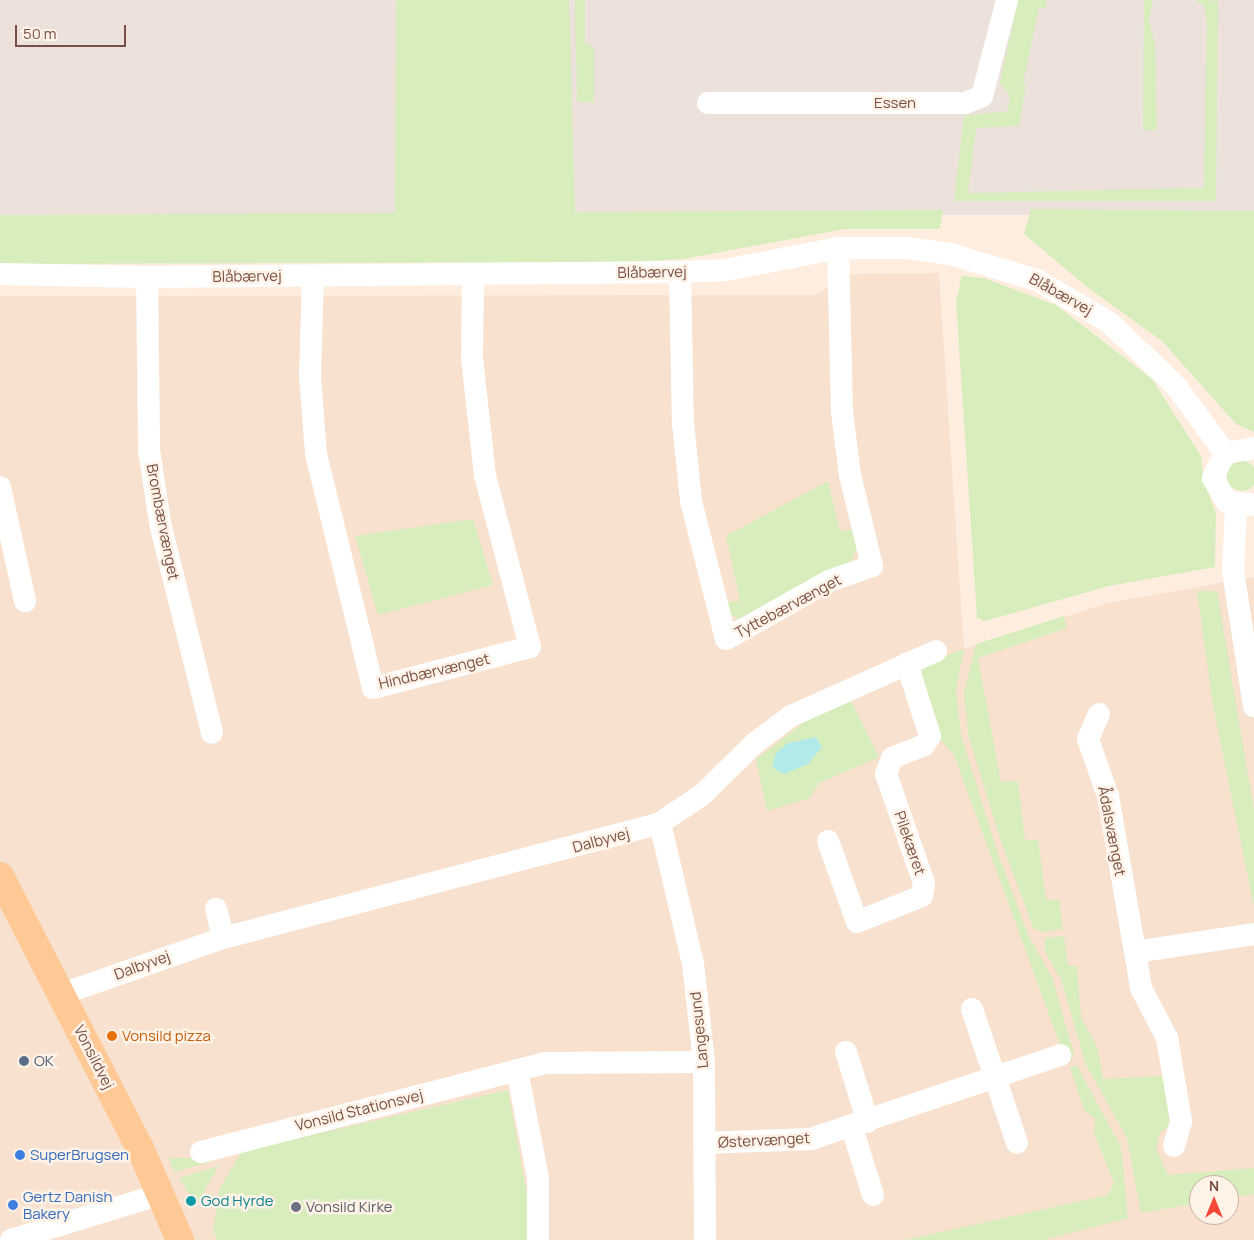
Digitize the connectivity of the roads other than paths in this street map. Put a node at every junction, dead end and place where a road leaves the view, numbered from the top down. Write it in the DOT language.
graph roads {
  1 [pos="1007,0"];
  2 [pos="708,103"];
  3 [pos="838,248"];
  4 [pos="680,272"];
  5 [pos="0,274"];
  6 [pos="473,274"];
  7 [pos="313,276"];
  8 [pos="147,277"];
  9 [pos="1254,448"];
  10 [pos="1225,453"];
  11 [pos="0,487"];
  12 [pos="1245,505"];
  13 [pos="25,601"];
  14 [pos="936,652"];
  15 [pos="907,664"];
  16 [pos="1254,706"];
  17 [pos="1099,714"];
  18 [pos="212,733"];
  19 [pos="660,823"];
  20 [pos="828,841"];
  21 [pos="0,876"];
  22 [pos="216,909"];
  23 [pos="1254,934"];
  24 [pos="223,938"];
  25 [pos="1135,952"];
  26 [pos="62,994"];
  27 [pos="972,1009"];
  28 [pos="846,1052"];
  29 [pos="1060,1055"];
  30 [pos="704,1062"];
  31 [pos="517,1070"];
  32 [pos="995,1078"];
  33 [pos="860,1125"];
  34 [pos="704,1143"];
  35 [pos="1017,1143"];
  36 [pos="1174,1146"];
  37 [pos="201,1152"];
  38 [pos="161,1194"];
  39 [pos="873,1195"];
  40 [pos="11,1240"];
  41 [pos="180,1240"];
  42 [pos="538,1240"];
  43 [pos="705,1240"];
  1 -- 2 [label="street, Essen"];
  3 -- 4 [label="street, Blåbærvej"];
  3 -- 4 [label="street, Tyttebærvænget"];
  3 -- 10 [label="street, Blåbærvej"];
  4 -- 6 [label="street, Blåbærvej"];
  5 -- 8 [label="street, Blåbærvej"];
  6 -- 7 [label="street, Blåbærvej"];
  6 -- 7 [label="street, Hindbærvænget"];
  7 -- 8 [label="street, Blåbærvej"];
  8 -- 18 [label="street, Brombærvænget"];
  9 -- 10 [label="street"];
  10 -- 12 [label="street"];
  11 -- 13 [label="street"];
  12 -- 16 [label="street"];
  14 -- 15 [label="street, Dalbyvej"];
  15 -- 19 [label="street, Dalbyvej"];
  15 -- 20 [label="street, Pilekæret"];
  17 -- 25 [label="street, Ådalsvænget"];
  19 -- 24 [label="street, Dalbyvej"];
  19 -- 30 [label="street, Langesund"];
  21 -- 26 [label="main road, Vonsildvej"];
  22 -- 24 [label="street"];
  23 -- 25 [label="street"];
  24 -- 26 [label="street, Dalbyvej"];
  25 -- 36 [label="street, Ådalsvænget"];
  26 -- 38 [label="main road, Vonsildvej"];
  27 -- 32 [label="street"];
  28 -- 33 [label="street"];
  29 -- 32 [label="street, Østervænget"];
  30 -- 31 [label="street, Vonsild Stationsvej"];
  30 -- 34 [label="street, Langesund"];
  31 -- 37 [label="street, Vonsild Stationsvej"];
  31 -- 42 [label="street"];
  32 -- 33 [label="street, Østervænget"];
  32 -- 35 [label="street"];
  33 -- 34 [label="street, Østervænget"];
  33 -- 39 [label="street"];
  34 -- 43 [label="street, Langesund"];
  38 -- 40 [label="street"];
  38 -- 41 [label="main road, Vonsildvej"];
}
